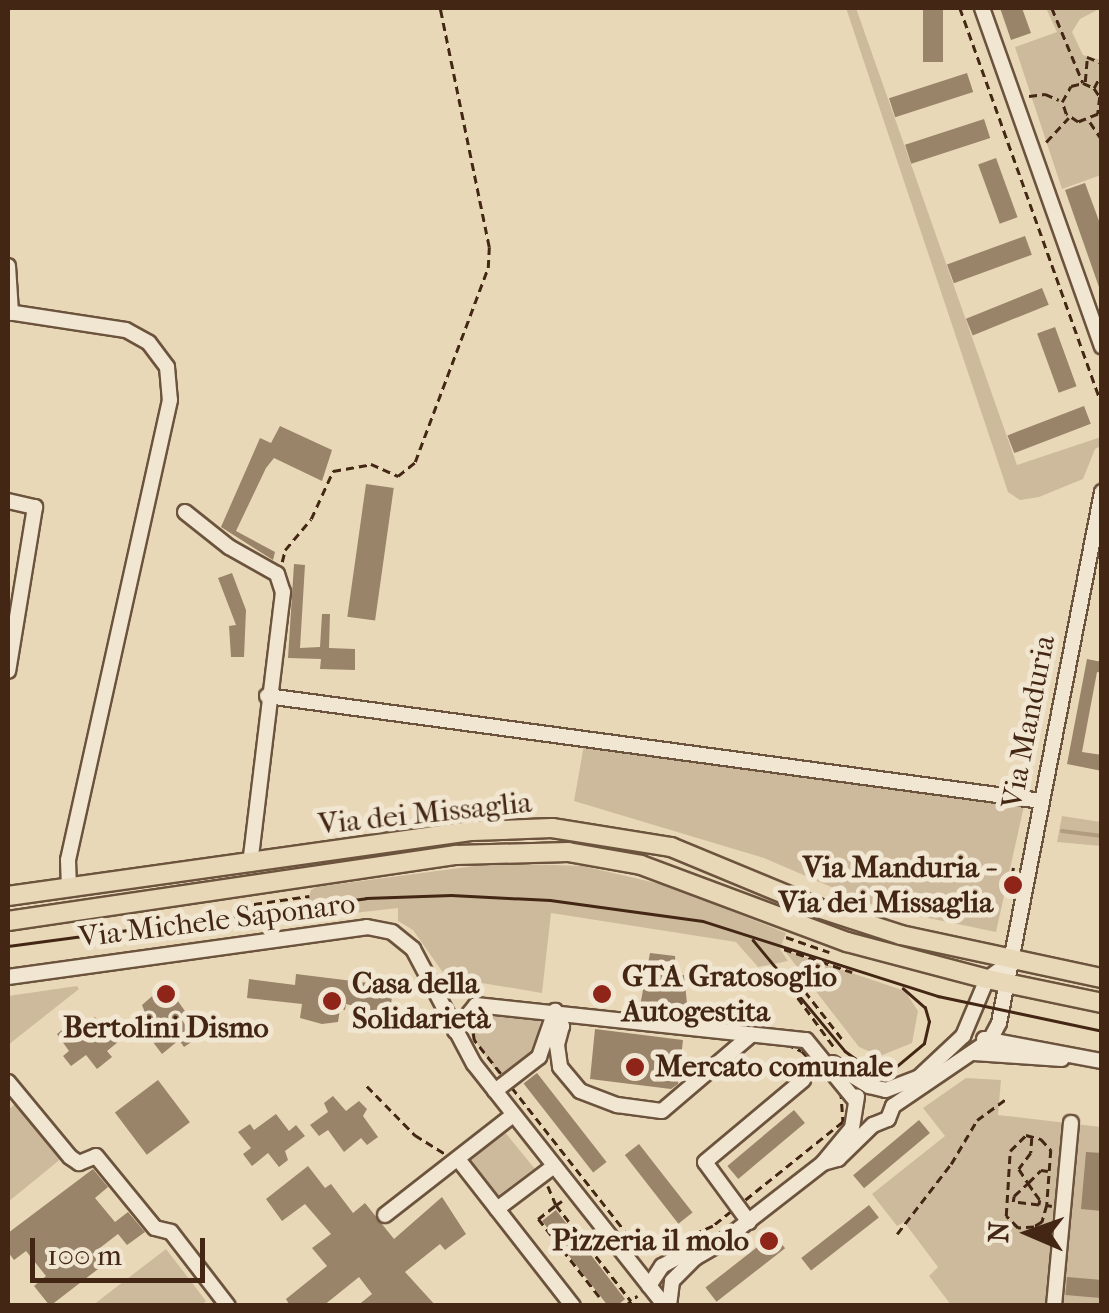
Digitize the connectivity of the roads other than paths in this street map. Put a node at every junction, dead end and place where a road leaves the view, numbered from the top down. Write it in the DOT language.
graph roads {
  1 [pos="982,8"];
  2 [pos="8,266"];
  3 [pos="9,312"];
  4 [pos="1102,346"];
  5 [pos="1102,492"];
  6 [pos="8,501"];
  7 [pos="185,512"];
  8 [pos="8,670"];
  9 [pos="268,696"];
  10 [pos="1042,801"];
  11 [pos="250,864"];
  12 [pos="69,888"];
  13 [pos="8,896"];
  14 [pos="8,921"];
  15 [pos="1010,962"];
  16 [pos="8,977"];
  17 [pos="1102,978"];
  18 [pos="986,979"];
  19 [pos="1010,984"];
  20 [pos="1102,1003"];
  21 [pos="555,1011"];
  22 [pos="455,1031"];
  23 [pos="752,1034"];
  24 [pos="963,1036"];
  25 [pos="990,1040"];
  26 [pos="829,1052"];
  27 [pos="974,1053"];
  28 [pos="1081,1058"];
  29 [pos="1102,1061"];
  30 [pos="803,1080"];
  31 [pos="9,1086"];
  32 [pos="869,1086"];
  33 [pos="886,1090"];
  34 [pos="495,1091"];
  35 [pos="893,1106"];
  36 [pos="856,1108"];
  37 [pos="514,1115"];
  38 [pos="1071,1123"];
  39 [pos="873,1124"];
  40 [pos="455,1158"];
  41 [pos="823,1164"];
  42 [pos="554,1166"];
  43 [pos="498,1209"];
  44 [pos="385,1215"];
  45 [pos="749,1222"];
  46 [pos="695,1258"];
  47 [pos="629,1260"];
  48 [pos="662,1266"];
  49 [pos="672,1280"];
  50 [pos="643,1291"];
  51 [pos="228,1306"];
  52 [pos="573,1306"];
  53 [pos="667,1306"];
  54 [pos="1054,1306"];
  1 -- 4 [label="street"];
  2 -- 3 [label="street"];
  3 -- 12 [label="street"];
  5 -- 10 [label="street, Via Manduria"];
  6 -- 8 [label="street"];
  7 -- 9 [label="street"];
  9 -- 10 [label="street"];
  9 -- 11 [label="street"];
  10 -- 15 [label="street, Via Manduria"];
  11 -- 12 [label="main road, Via dei Missaglia"];
  11 -- 15 [label="main road, Via dei Missaglia"];
  12 -- 13 [label="main road, Via dei Missaglia"];
  14 -- 18 [label="main road, Via dei Missaglia"];
  15 -- 17 [label="main road, Via dei Missaglia"];
  15 -- 18 [label="street"];
  15 -- 19 [label="street"];
  16 -- 22 [label="street, Via Michele Saponaro"];
  18 -- 19 [label="main road, Via dei Missaglia"];
  18 -- 24 [label="street"];
  19 -- 20 [label="main road, Via dei Missaglia"];
  19 -- 25 [label="street"];
  21 -- 22 [label="street"];
  21 -- 23 [label="street"];
  21 -- 23 [label="street"];
  21 -- 34 [label="street"];
  22 -- 34 [label="street, Via Michele Saponaro"];
  23 -- 26 [label="street"];
  24 -- 25 [label="street"];
  24 -- 27 [label="street"];
  24 -- 33 [label="street"];
  25 -- 27 [label="street"];
  25 -- 28 [label="street"];
  26 -- 32 [label="street"];
  26 -- 36 [label="street"];
  27 -- 28 [label="street"];
  27 -- 35 [label="street"];
  28 -- 29 [label="street"];
  30 -- 45 [label="street"];
  31 -- 51 [label="street"];
  32 -- 33 [label="street"];
  32 -- 36 [label="street"];
  33 -- 35 [label="street"];
  34 -- 37 [label="street, Via Michele Saponaro"];
  35 -- 39 [label="street"];
  36 -- 39 [label="street"];
  36 -- 41 [label="street"];
  37 -- 40 [label="street"];
  37 -- 42 [label="street, Via Michele Saponaro"];
  38 -- 54 [label="street"];
  39 -- 41 [label="street"];
  40 -- 43 [label="street"];
  40 -- 44 [label="street"];
  41 -- 45 [label="street"];
  42 -- 43 [label="street"];
  42 -- 47 [label="street, Via Michele Saponaro"];
  43 -- 52 [label="street"];
  45 -- 46 [label="street"];
  46 -- 48 [label="street"];
  46 -- 49 [label="street"];
  47 -- 48 [label="street"];
  47 -- 50 [label="street, Via Michele Saponaro"];
  48 -- 50 [label="street"];
  49 -- 50 [label="street"];
  49 -- 53 [label="street"];
  50 -- 53 [label="street, Via Michele Saponaro"];
}
